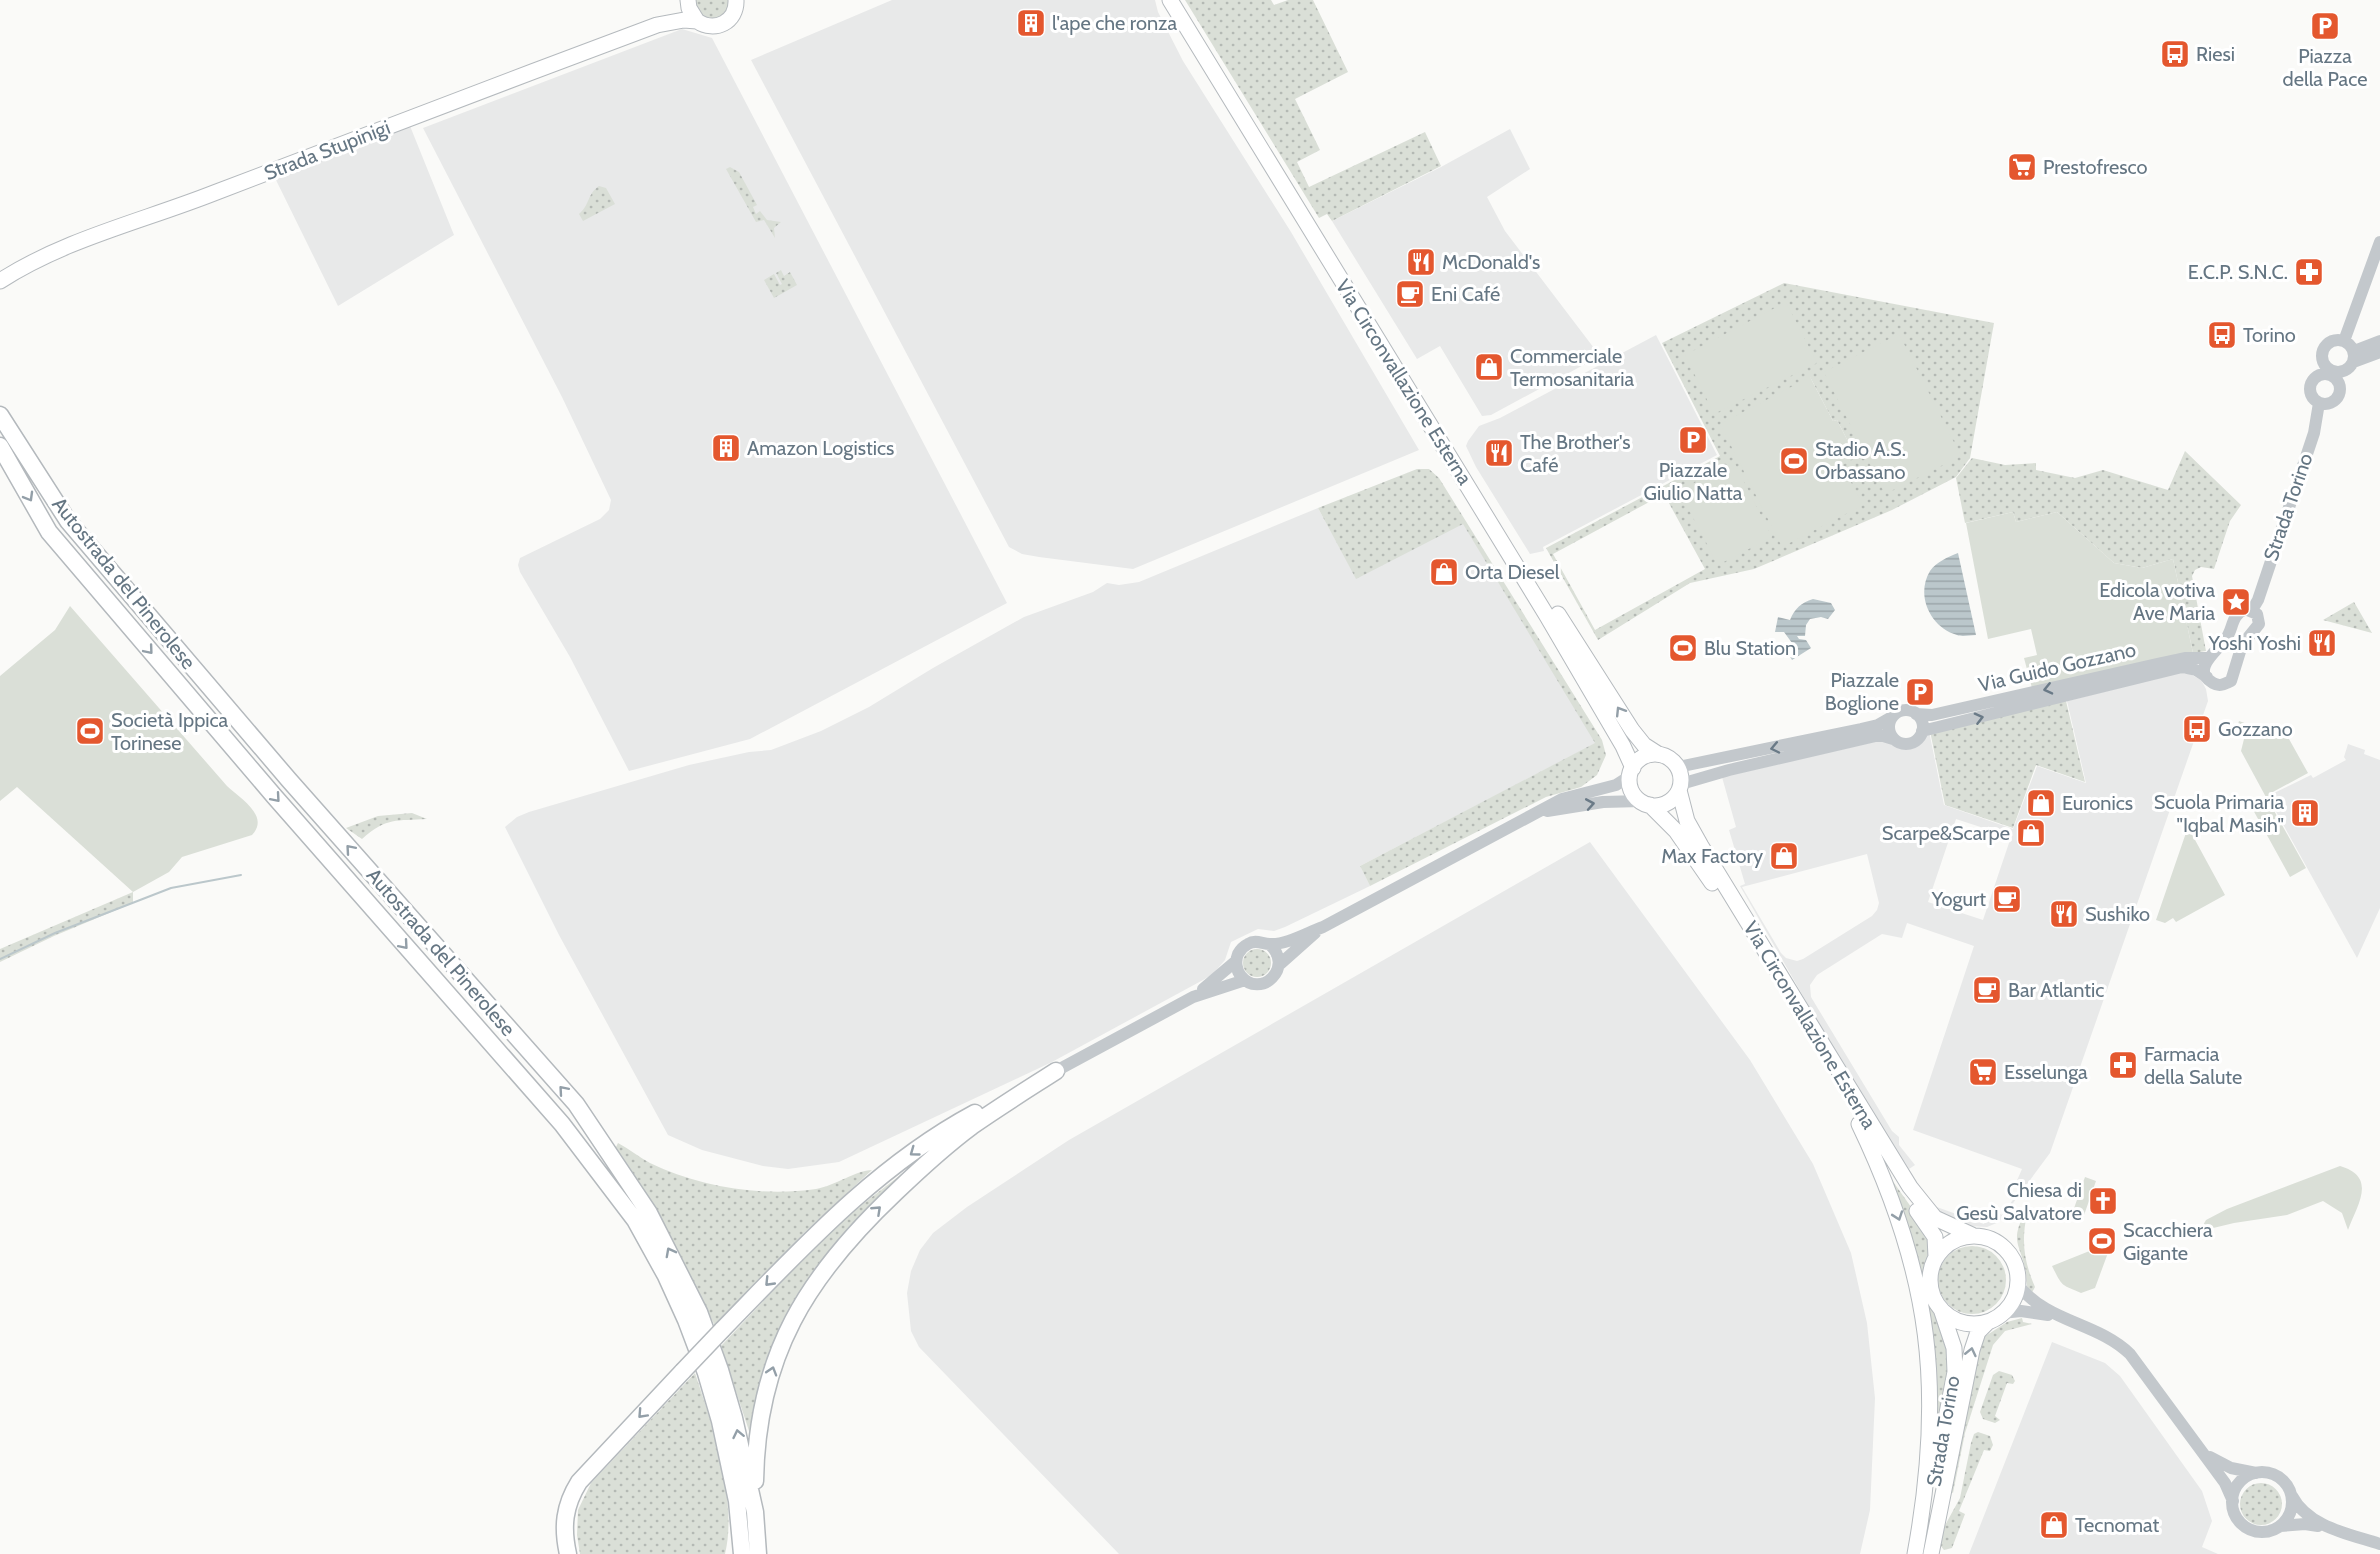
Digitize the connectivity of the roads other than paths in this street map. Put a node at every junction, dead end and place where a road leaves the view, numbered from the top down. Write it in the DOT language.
graph roads {
  1 [pos="688,0"];
  2 [pos="1170,0"];
  3 [pos="1180,0"];
  4 [pos="738,1"];
  5 [pos="697,21"];
  6 [pos="657,26"];
  7 [pos="2380,242"];
  8 [pos="0,281"];
  9 [pos="2344,341"];
  10 [pos="2380,341"];
  11 [pos="2380,352"];
  12 [pos="2353,357"];
  13 [pos="2324,370"];
  14 [pos="2338,375"];
  15 [pos="2319,403"];
  16 [pos="0,415"];
  17 [pos="0,446"];
  18 [pos="2252,610"];
  19 [pos="2208,658"];
  20 [pos="2207,677"];
  21 [pos="1916,714"];
  22 [pos="1892,717"];
  23 [pos="1922,731"];
  24 [pos="1893,739"];
  25 [pos="1658,754"];
  26 [pos="1678,767"];
  27 [pos="1631,772"];
  28 [pos="1680,787"];
  29 [pos="1645,803"];
  30 [pos="1539,812"];
  31 [pos="1323,927"];
  32 [pos="1269,944"];
  33 [pos="1236,961"];
  34 [pos="1279,965"];
  35 [pos="1245,980"];
  36 [pos="1193,997"];
  37 [pos="1056,1071"];
  38 [pos="1859,1124"];
  39 [pos="1972,1235"];
  40 [pos="1936,1257"];
  41 [pos="2018,1285"];
  42 [pos="1941,1309"];
  43 [pos="2002,1313"];
  44 [pos="2058,1316"];
  45 [pos="1988,1322"];
  46 [pos="2202,1450"];
  47 [pos="2256,1473"];
  48 [pos="2291,1494"];
  49 [pos="2233,1501"];
  50 [pos="755,1512"];
  51 [pos="2280,1526"];
  52 [pos="2337,1530"];
  53 [pos="2380,1544"];
  54 [pos="568,1554"];
  55 [pos="742,1554"];
  56 [pos="758,1554"];
  57 [pos="1915,1554"];
  58 [pos="1920,1554"];
  59 [pos="1931,1554"];
  1 -- 5 [label="main road, Strada Stupinigi"];
  1 -- 6 [label="main road, Strada Stupinigi"];
  2 -- 27 [label="main road, Via Circonvallazione Esterna"];
  25 -- 3 [label="main road, Via Circonvallazione Esterna, one-way"];
  4 -- 5 [label="main road, Strada Stupinigi"];
  5 -- 6 [label="main road, Strada Stupinigi"];
  6 -- 8 [label="main road, Strada Stupinigi"];
  7 -- 9 [label="street"];
  9 -- 12 [label="street"];
  9 -- 13 [label="street"];
  10 -- 12 [label="street"];
  11 -- 12 [label="street"];
  12 -- 14 [label="street"];
  13 -- 14 [label="street"];
  13 -- 15 [label="street"];
  14 -- 15 [label="street"];
  15 -- 18 [label="street, Strada Torino"];
  50 -- 16 [label="highway, Autostrada del Pinerolese, one-way"];
  17 -- 55 [label="highway, Autostrada del Pinerolese, one-way"];
  18 -- 19 [label="street"];
  18 -- 20 [label="street, Via Guido Gozzano"];
  19 -- 20 [label="street"];
  19 -- 21 [label="street, Via Guido Gozzano, one-way"];
  23 -- 20 [label="street, Via Guido Gozzano, one-way"];
  21 -- 22 [label="street"];
  21 -- 23 [label="street"];
  22 -- 24 [label="street"];
  22 -- 26 [label="street, one-way"];
  23 -- 24 [label="street"];
  24 -- 28 [label="street"];
  25 -- 26 [label="main road, Via Circonvallazione Esterna"];
  25 -- 27 [label="main road"];
  26 -- 28 [label="main road, Via Circonvallazione Esterna"];
  27 -- 29 [label="main road, Via Circonvallazione Esterna"];
  27 -- 30 [label="street"];
  28 -- 29 [label="main road"];
  28 -- 39 [label="main road, Via Circonvallazione Esterna"];
  30 -- 29 [label="street, one-way"];
  29 -- 38 [label="main road, Via Circonvallazione Esterna"];
  30 -- 31 [label="street"];
  31 -- 32 [label="street"];
  31 -- 34 [label="street"];
  32 -- 33 [label="street"];
  32 -- 34 [label="street"];
  33 -- 35 [label="street"];
  33 -- 36 [label="street"];
  34 -- 35 [label="street"];
  35 -- 36 [label="street"];
  36 -- 37 [label="street"];
  50 -- 37 [label="highway, one-way"];
  37 -- 54 [label="highway, one-way, bridge"];
  38 -- 40 [label="main road, Via Circonvallazione Esterna"];
  38 -- 57 [label="main road, one-way"];
  39 -- 40 [label="main road"];
  39 -- 41 [label="main road"];
  40 -- 42 [label="main road"];
  41 -- 43 [label="main road"];
  41 -- 44 [label="street"];
  42 -- 45 [label="main road"];
  42 -- 58 [label="main road, Strada Torino"];
  43 -- 44 [label="street"];
  43 -- 45 [label="main road"];
  44 -- 46 [label="street"];
  59 -- 45 [label="main road, Strada Torino, one-way"];
  46 -- 47 [label="street"];
  46 -- 49 [label="street"];
  47 -- 48 [label="street"];
  47 -- 49 [label="street"];
  48 -- 51 [label="street"];
  48 -- 52 [label="street"];
  49 -- 51 [label="street"];
  50 -- 56 [label="highway, Autostrada del Pinerolese"];
  51 -- 52 [label="street"];
  52 -- 53 [label="street"];
}
